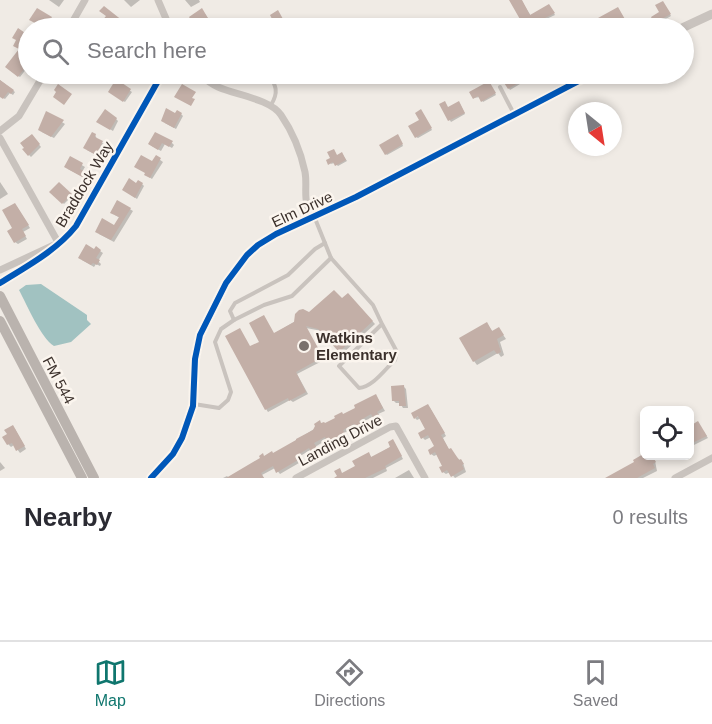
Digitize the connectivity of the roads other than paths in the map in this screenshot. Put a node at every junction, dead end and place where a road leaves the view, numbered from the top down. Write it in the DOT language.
graph roads {
  1 [pos="85,0"];
  2 [pos="158,0"];
  3 [pos="712,14"];
  4 [pos="75,18"];
  5 [pos="166,18"];
  6 [pos="694,22"];
  7 [pos="38,84"];
  8 [pos="156,84"];
  9 [pos="214,84"];
  10 [pos="274,84"];
  11 [pos="574,84"];
  12 [pos="570,86"];
  13 [pos="500,87"];
  14 [pos="271,105"];
  15 [pos="515,114"];
  16 [pos="0,131"];
  17 [pos="0,138"];
  18 [pos="314,216"];
  19 [pos="326,243"];
  20 [pos="59,244"];
  21 [pos="331,258"];
  22 [pos="0,270"];
  23 [pos="0,283"];
  24 [pos="0,296"];
  25 [pos="234,320"];
  26 [pos="13,321"];
  27 [pos="382,324"];
  28 [pos="1,325"];
  29 [pos="193,404"];
  30 [pos="712,458"];
  31 [pos="82,478"];
  32 [pos="94,478"];
  33 [pos="151,478"];
  34 [pos="296,478"];
  35 [pos="425,478"];
  36 [pos="675,478"];
  1 -- 4 [label="street"];
  2 -- 5 [label="street"];
  3 -- 6 [label="street"];
  7 -- 16 [label="street"];
  8 -- 20 [label="street, Braddock Way"];
  9 -- 14 [label="street"];
  10 -- 14 [label="lane"];
  11 -- 12 [label="street, Elm Drive"];
  12 -- 15 [label="street, Elm Drive"];
  13 -- 15 [label="lane"];
  14 -- 18 [label="street"];
  15 -- 18 [label="street, Elm Drive"];
  17 -- 20 [label="street"];
  18 -- 19 [label="lane"];
  18 -- 29 [label="street, Elm Drive"];
  19 -- 21 [label="lane"];
  19 -- 25 [label="lane"];
  20 -- 22 [label="street, Braddock Way"];
  20 -- 23 [label="street, Braddock Way"];
  21 -- 25 [label="lane"];
  21 -- 27 [label="lane"];
  24 -- 26 [label="main road, FM 544"];
  25 -- 29 [label="lane"];
  26 -- 28 [label="street"];
  26 -- 32 [label="main road, FM 544"];
  27 -- 27 [label="lane"];
  28 -- 31 [label="main road, FM 544"];
  29 -- 33 [label="street, Elm Drive"];
  30 -- 36 [label="street"];
  34 -- 35 [label="street, Landing Drive"];
}
